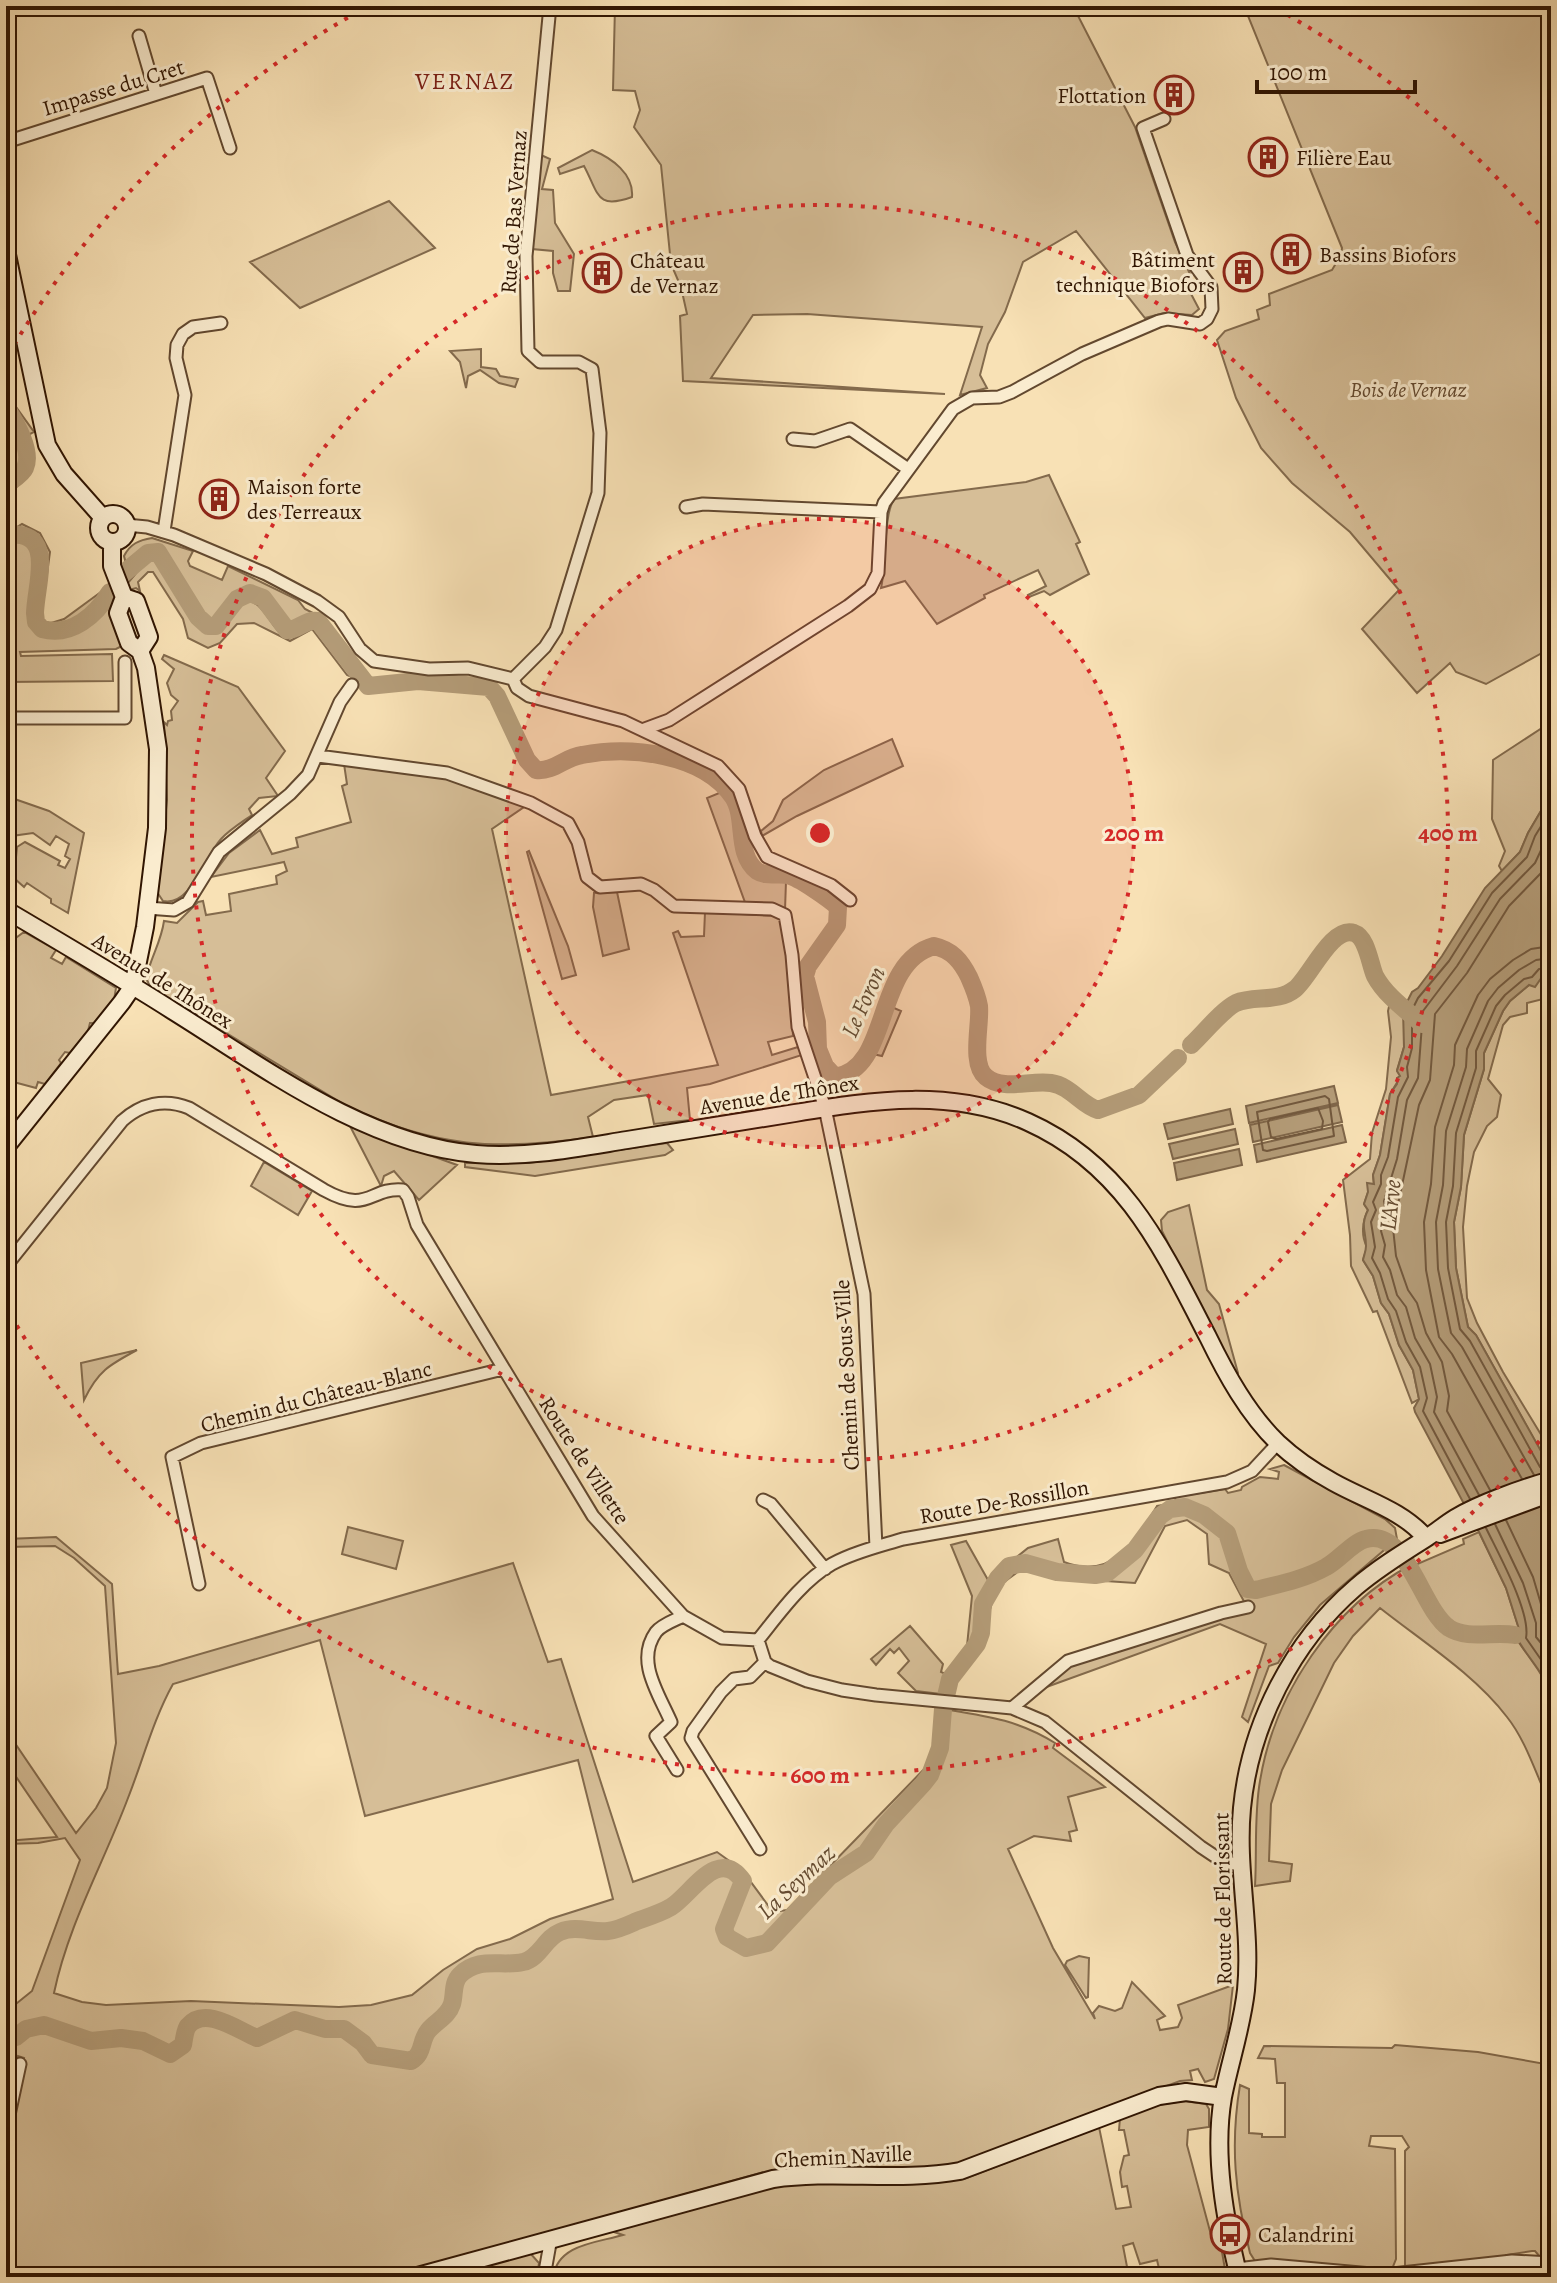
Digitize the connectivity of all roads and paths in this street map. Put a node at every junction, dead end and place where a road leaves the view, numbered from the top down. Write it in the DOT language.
graph roads {
  1 [pos="550,6"];
  2 [pos="139,36"];
  3 [pos="156,94"];
  4 [pos="1164,119"];
  5 [pos="6,142"];
  6 [pos="230,148"];
  7 [pos="6,250"];
  8 [pos="221,323"];
  9 [pos="793,439"];
  10 [pos="908,469"];
  11 [pos="686,507"];
  12 [pos="881,512"];
  13 [pos="103,518"];
  14 [pos="126,525"];
  15 [pos="164,531"];
  16 [pos="112,542"];
  17 [pos="125,662"];
  18 [pos="513,679"];
  19 [pos="352,685"];
  20 [pos="6,718"];
  21 [pos="642,730"];
  22 [pos="318,756"];
  23 [pos="850,900"];
  24 [pos="147,908"];
  25 [pos="6,910"];
  26 [pos="133,986"];
  27 [pos="825,1108"];
  28 [pos="6,1147"];
  29 [pos="6,1266"];
  30 [pos="503,1369"];
  31 [pos="1278,1443"];
  32 [pos="1551,1480"];
  33 [pos="1551,1493"];
  34 [pos="763,1500"];
  35 [pos="1460,1522"];
  36 [pos="1421,1541"];
  37 [pos="876,1547"];
  38 [pos="825,1569"];
  39 [pos="199,1584"];
  40 [pos="1248,1607"];
  41 [pos="683,1616"];
  42 [pos="758,1640"];
  43 [pos="765,1662"];
  44 [pos="1012,1708"];
  45 [pos="677,1770"];
  46 [pos="760,1849"];
  47 [pos="1241,1866"];
  48 [pos="20,2064"];
  49 [pos="1223,2097"];
  50 [pos="6,2129"];
  51 [pos="551,2238"];
  52 [pos="1551,2263"];
  53 [pos="1238,2273"];
  54 [pos="414,2277"];
  55 [pos="544,2277"];
  1 -- 18 [label="street, Rue de Bas Vernaz"];
  2 -- 3 [label="street"];
  3 -- 5 [label="street, Impasse du Cret"];
  3 -- 6 [label="street, Impasse du Cret"];
  4 -- 10 [label="street"];
  7 -- 13 [label="main road"];
  8 -- 15 [label="street"];
  9 -- 10 [label="street"];
  10 -- 12 [label="street"];
  11 -- 12 [label="street"];
  12 -- 21 [label="street"];
  13 -- 14 [label="main road"];
  13 -- 16 [label="main road"];
  14 -- 15 [label="street"];
  14 -- 16 [label="main road"];
  15 -- 18 [label="street"];
  16 -- 24 [label="main road"];
  17 -- 20 [label="street"];
  18 -- 21 [label="street"];
  19 -- 22 [label="street"];
  21 -- 23 [label="street"];
  22 -- 24 [label="street"];
  22 -- 27 [label="street, Chemin de Sous-Ville"];
  24 -- 26 [label="main road"];
  25 -- 26 [label="main road, Avenue de Thônex"];
  26 -- 27 [label="main road, Avenue de Thônex"];
  26 -- 28 [label="main road"];
  27 -- 31 [label="main road, Avenue de Thônex"];
  27 -- 37 [label="street, Chemin de Sous-Ville"];
  29 -- 30 [label="street, Route de Villette"];
  30 -- 39 [label="street, Chemin du Château-Blanc"];
  30 -- 41 [label="street, Route de Villette"];
  31 -- 36 [label="main road, Avenue de Thônex"];
  31 -- 37 [label="street, Route De-Rossillon"];
  32 -- 35 [label="main road, Route de Florissant"];
  33 -- 35 [label="main road, Route de Florissant"];
  34 -- 38 [label="street"];
  35 -- 36 [label="main road, Route de Florissant"];
  36 -- 47 [label="main road, Route de Florissant"];
  37 -- 38 [label="street, Route De-Rossillon"];
  38 -- 42 [label="street, Route De-Rossillon"];
  40 -- 44 [label="street"];
  41 -- 42 [label="street, Route de Villette"];
  41 -- 45 [label="street"];
  42 -- 43 [label="street"];
  43 -- 44 [label="street"];
  43 -- 46 [label="street"];
  44 -- 47 [label="street"];
  47 -- 49 [label="main road, Route de Florissant"];
  48 -- 50 [label="street"];
  49 -- 51 [label="main road, Chemin Naville"];
  49 -- 53 [label="main road, Route de Florissant"];
  51 -- 54 [label="main road, Chemin Naville"];
  51 -- 55 [label="street"];
  52 -- 53 [label="street"];
}
